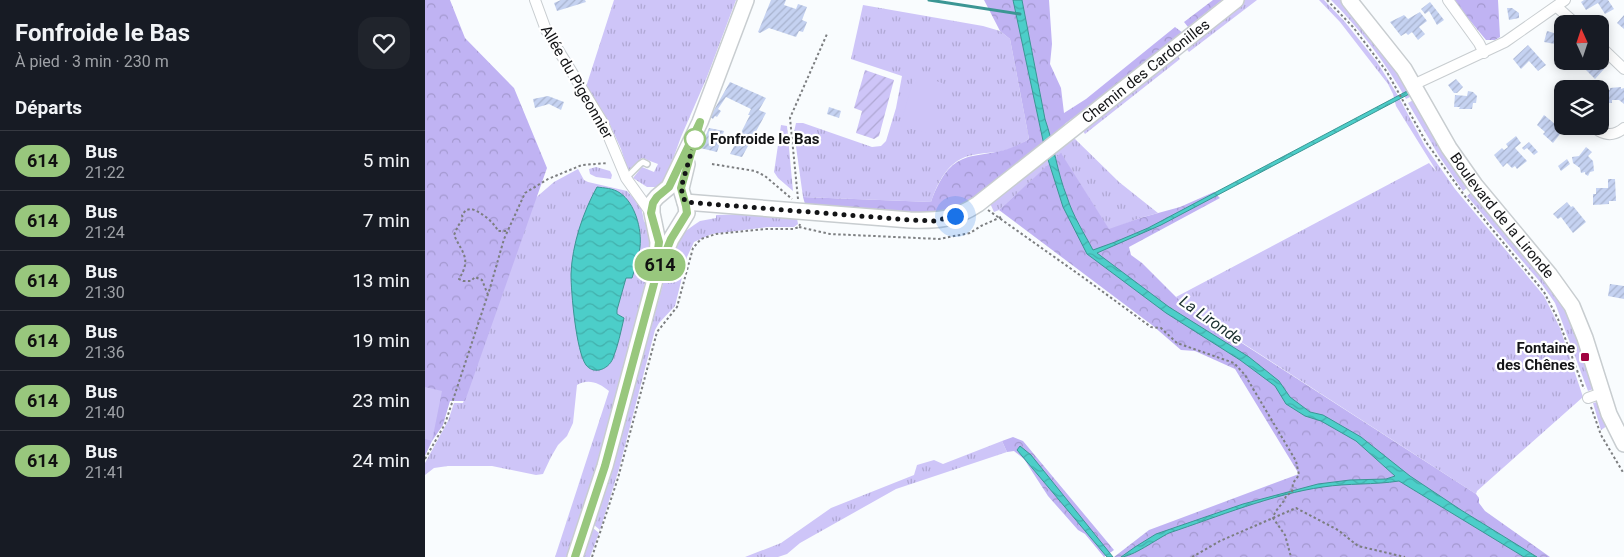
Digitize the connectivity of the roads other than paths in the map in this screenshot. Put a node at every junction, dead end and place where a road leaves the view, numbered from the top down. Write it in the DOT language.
graph roads {
  1 [pos="535,0"];
  2 [pos="746,0"];
  3 [pos="1449,0"];
  4 [pos="1349,1"];
  5 [pos="1231,2"];
  6 [pos="1561,3"];
  7 [pos="1570,15"];
  8 [pos="1484,52"];
  9 [pos="1609,55"];
  10 [pos="1624,69"];
  11 [pos="1413,85"];
  12 [pos="700,122"];
  13 [pos="1624,128"];
  14 [pos="1609,134"];
  15 [pos="647,164"];
  16 [pos="626,178"];
  17 [pos="634,189"];
  18 [pos="661,194"];
  19 [pos="684,201"];
  20 [pos="764,210"];
  21 [pos="652,215"];
  22 [pos="682,222"];
  23 [pos="656,276"];
  24 [pos="1624,444"];
  25 [pos="575,557"];
  1 -- 16 [label="street, Allée du Pigeonnier"];
  2 -- 12 [label="street"];
  3 -- 8 [label="street"];
  4 -- 11 [label="street, Boulevard de la Lironde"];
  5 -- 20 [label="street, Chemin des Cardonilles"];
  6 -- 7 [label="street"];
  6 -- 8 [label="street"];
  8 -- 11 [label="street"];
  9 -- 10 [label="street"];
  11 -- 24 [label="street, Boulevard de la Lironde"];
  12 -- 18 [label="street"];
  12 -- 19 [label="street"];
  13 -- 14 [label="street"];
  15 -- 16 [label="lane"];
  16 -- 17 [label="street, Allée du Pigeonnier"];
  17 -- 18 [label="street"];
  17 -- 21 [label="street, Allée du Pigeonnier"];
  18 -- 19 [label="street"];
  18 -- 21 [label="street"];
  19 -- 20 [label="street"];
  19 -- 22 [label="street"];
  20 -- 22 [label="street"];
  21 -- 22 [label="street"];
  21 -- 23 [label="street"];
  22 -- 23 [label="street"];
  23 -- 25 [label="street"];
}
